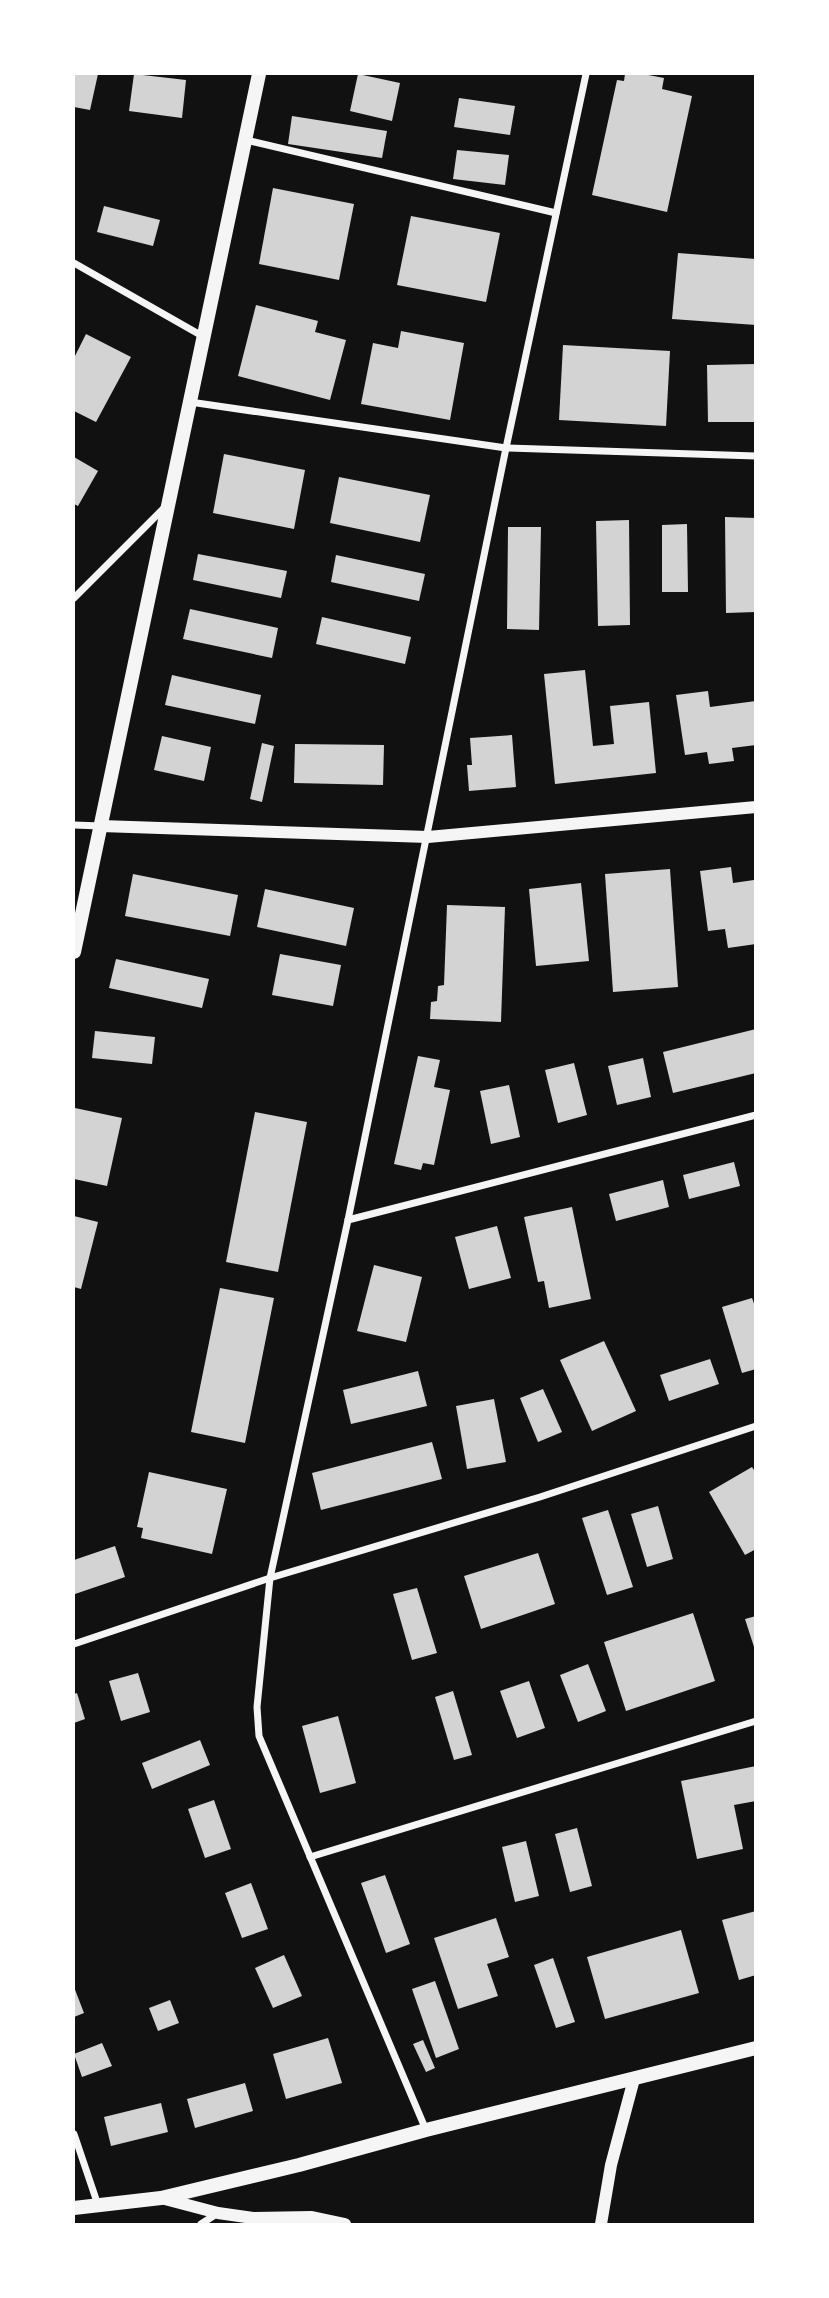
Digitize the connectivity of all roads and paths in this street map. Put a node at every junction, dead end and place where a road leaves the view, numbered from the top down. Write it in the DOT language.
graph roads {
  1 [pos="259,74"];
  2 [pos="586,74"];
  3 [pos="246,140"];
  4 [pos="556,213"];
  5 [pos="74,263"];
  6 [pos="204,337"];
  7 [pos="191,402"];
  8 [pos="506,448"];
  9 [pos="755,456"];
  10 [pos="170,502"];
  11 [pos="74,598"];
  12 [pos="755,807"];
  13 [pos="74,825"];
  14 [pos="101,826"];
  15 [pos="428,837"];
  16 [pos="74,952"];
  17 [pos="755,1115"];
  18 [pos="348,1220"];
  19 [pos="755,1426"];
  20 [pos="270,1578"];
  21 [pos="74,1644"];
  22 [pos="755,1721"];
  23 [pos="310,1857"];
  24 [pos="755,2048"];
  25 [pos="634,2079"];
  26 [pos="426,2130"];
  27 [pos="74,2134"];
  28 [pos="161,2198"];
  29 [pos="98,2205"];
  30 [pos="74,2208"];
  31 [pos="218,2213"];
  32 [pos="201,2224"];
  33 [pos="345,2224"];
  34 [pos="601,2224"];
  1 -- 3 [label="main road"];
  2 -- 4 [label="street"];
  3 -- 4 [label="street"];
  3 -- 6 [label="main road"];
  4 -- 8 [label="street"];
  5 -- 6 [label="street"];
  6 -- 7 [label="main road"];
  7 -- 8 [label="street"];
  7 -- 10 [label="main road"];
  8 -- 9 [label="street"];
  8 -- 15 [label="street"];
  10 -- 11 [label="street"];
  10 -- 14 [label="main road"];
  12 -- 15 [label="street"];
  13 -- 14 [label="street"];
  14 -- 15 [label="street"];
  14 -- 16 [label="main road"];
  15 -- 18 [label="street"];
  17 -- 18 [label="street"];
  18 -- 20 [label="street"];
  19 -- 20 [label="street"];
  20 -- 21 [label="street"];
  20 -- 23 [label="street"];
  22 -- 23 [label="street"];
  23 -- 26 [label="street"];
  24 -- 25 [label="main road"];
  25 -- 26 [label="main road"];
  25 -- 34 [label="street"];
  26 -- 28 [label="main road"];
  27 -- 29 [label="street"];
  28 -- 29 [label="main road"];
  28 -- 31 [label="street"];
  29 -- 30 [label="main road"];
  31 -- 32 [label="street"];
  31 -- 33 [label="street"];
}
